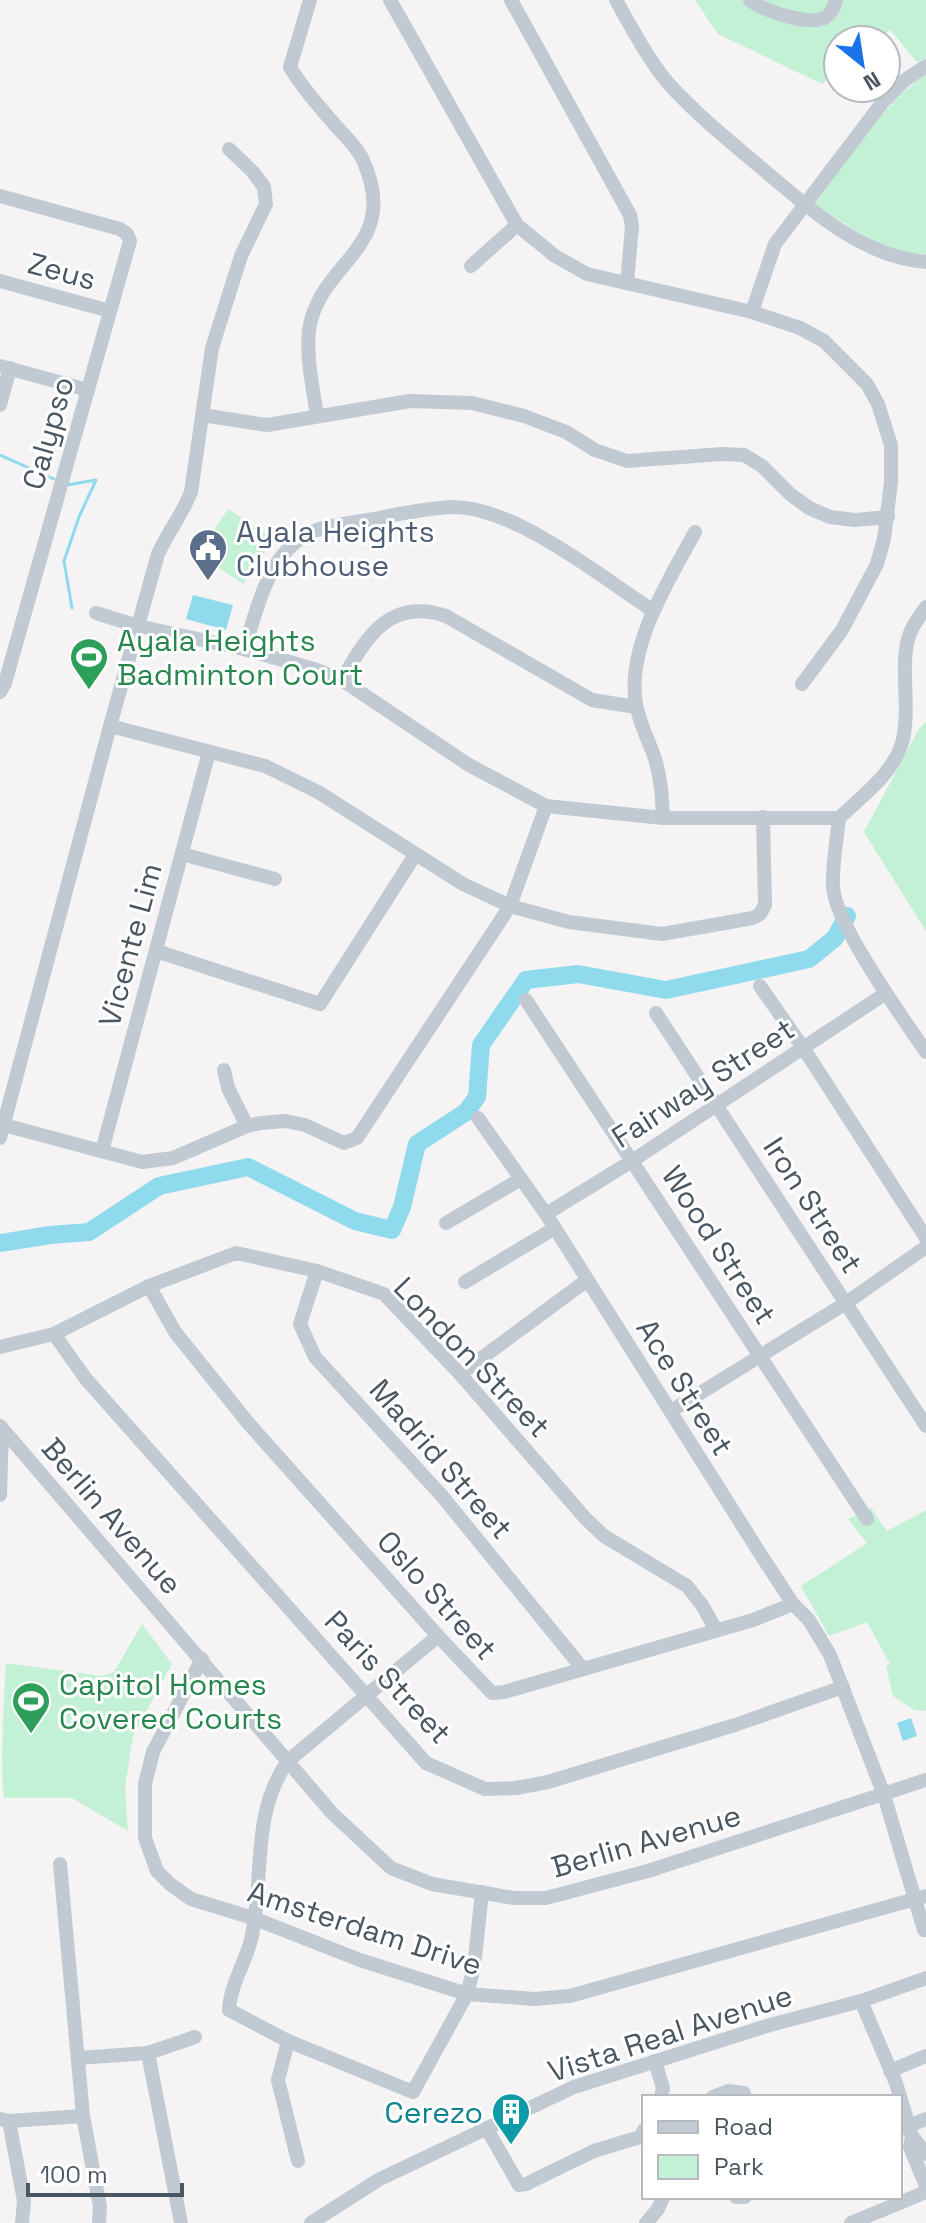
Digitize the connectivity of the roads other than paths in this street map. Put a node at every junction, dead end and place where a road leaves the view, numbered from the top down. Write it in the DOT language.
graph roads {
  1 [pos="310,0"];
  2 [pos="390,0"];
  3 [pos="511,0"];
  4 [pos="616,0"];
  5 [pos="750,0"];
  6 [pos="836,0"];
  7 [pos="926,66"];
  8 [pos="229,149"];
  9 [pos="0,196"];
  10 [pos="805,204"];
  11 [pos="517,225"];
  12 [pos="926,262"];
  13 [pos="471,266"];
  14 [pos="0,281"];
  15 [pos="627,283"];
  16 [pos="110,311"];
  17 [pos="752,312"];
  18 [pos="5,367"];
  19 [pos="88,390"];
  20 [pos="0,405"];
  21 [pos="202,415"];
  22 [pos="317,416"];
  23 [pos="888,517"];
  24 [pos="695,532"];
  25 [pos="926,607"];
  26 [pos="652,610"];
  27 [pos="96,613"];
  28 [pos="138,626"];
  29 [pos="244,649"];
  30 [pos="342,680"];
  31 [pos="802,684"];
  32 [pos="0,692"];
  33 [pos="636,707"];
  34 [pos="110,726"];
  35 [pos="209,752"];
  36 [pos="546,806"];
  37 [pos="763,817"];
  38 [pos="663,818"];
  39 [pos="839,818"];
  40 [pos="182,854"];
  41 [pos="415,855"];
  42 [pos="275,879"];
  43 [pos="510,906"];
  44 [pos="156,951"];
  45 [pos="760,986"];
  46 [pos="886,993"];
  47 [pos="526,1000"];
  48 [pos="656,1013"];
  49 [pos="804,1049"];
  50 [pos="926,1052"];
  51 [pos="224,1070"];
  52 [pos="717,1105"];
  53 [pos="478,1118"];
  54 [pos="247,1126"];
  55 [pos="2,1131"];
  56 [pos="102,1151"];
  57 [pos="632,1161"];
  58 [pos="521,1179"];
  59 [pos="546,1214"];
  60 [pos="446,1223"];
  61 [pos="555,1228"];
  62 [pos="926,1238"];
  63 [pos="926,1247"];
  64 [pos="317,1271"];
  65 [pos="586,1281"];
  66 [pos="465,1282"];
  67 [pos="149,1286"];
  68 [pos="846,1303"];
  69 [pos="54,1334"];
  70 [pos="0,1347"];
  71 [pos="761,1357"];
  72 [pos="460,1374"];
  73 [pos="671,1411"];
  74 [pos="926,1426"];
  75 [pos="1,1427"];
  76 [pos="0,1495"];
  77 [pos="867,1519"];
  78 [pos="793,1604"];
  79 [pos="716,1630"];
  80 [pos="438,1636"];
  81 [pos="202,1659"];
  82 [pos="583,1669"];
  83 [pos="843,1687"];
  84 [pos="367,1696"];
  85 [pos="288,1761"];
  86 [pos="926,1780"];
  87 [pos="884,1795"];
  88 [pos="60,1864"];
  89 [pos="482,1892"];
  90 [pos="920,1898"];
  91 [pos="253,1918"];
  92 [pos="924,1930"];
  93 [pos="926,1978"];
  94 [pos="467,1994"];
  95 [pos="861,2001"];
  96 [pos="195,2037"];
  97 [pos="288,2041"];
  98 [pos="148,2053"];
  99 [pos="926,2056"];
  100 [pos="78,2058"];
  101 [pos="655,2061"];
  102 [pos="890,2071"];
  103 [pos="744,2093"];
  104 [pos="661,2095"];
  105 [pos="718,2095"];
  106 [pos="897,2095"];
  107 [pos="83,2116"];
  108 [pos="926,2119"];
  109 [pos="5,2120"];
  110 [pos="487,2129"];
  111 [pos="907,2130"];
  112 [pos="642,2136"];
  113 [pos="926,2154"];
  114 [pos="298,2161"];
  115 [pos="926,2186"];
  116 [pos="926,2192"];
  117 [pos="662,2199"];
  118 [pos="888,2216"];
  119 [pos="22,2223"];
  120 [pos="99,2223"];
  121 [pos="181,2223"];
  122 [pos="311,2223"];
  123 [pos="646,2223"];
  124 [pos="851,2223"];
  1 -- 22 [label="street"];
  2 -- 11 [label="street"];
  3 -- 15 [label="street"];
  4 -- 10 [label="street"];
  5 -- 6 [label="street"];
  7 -- 10 [label="street"];
  8 -- 21 [label="street"];
  9 -- 16 [label="street, Calypso"];
  10 -- 12 [label="street"];
  10 -- 17 [label="street"];
  11 -- 13 [label="street"];
  11 -- 15 [label="street"];
  14 -- 16 [label="street, Zeus"];
  15 -- 17 [label="street"];
  16 -- 19 [label="street, Calypso"];
  17 -- 23 [label="street"];
  18 -- 19 [label="street"];
  18 -- 20 [label="street"];
  19 -- 32 [label="street, Calypso"];
  21 -- 22 [label="street"];
  21 -- 28 [label="street"];
  22 -- 23 [label="street"];
  23 -- 31 [label="street"];
  24 -- 26 [label="street"];
  25 -- 39 [label="street"];
  26 -- 29 [label="street"];
  26 -- 33 [label="street"];
  27 -- 28 [label="street"];
  28 -- 29 [label="street"];
  28 -- 34 [label="street"];
  29 -- 30 [label="street"];
  30 -- 33 [label="street"];
  30 -- 36 [label="street"];
  33 -- 38 [label="street"];
  34 -- 35 [label="street"];
  34 -- 55 [label="street"];
  35 -- 40 [label="street, Vicente Lim"];
  35 -- 41 [label="street"];
  36 -- 38 [label="street"];
  36 -- 43 [label="street"];
  37 -- 38 [label="street"];
  37 -- 39 [label="street"];
  37 -- 43 [label="street"];
  39 -- 46 [label="street"];
  40 -- 42 [label="street"];
  40 -- 44 [label="street, Vicente Lim"];
  41 -- 43 [label="street"];
  41 -- 44 [label="street"];
  43 -- 54 [label="street"];
  44 -- 56 [label="street, Vicente Lim"];
  45 -- 49 [label="street"];
  46 -- 49 [label="street, Fairway Street"];
  46 -- 50 [label="street"];
  47 -- 57 [label="street, Wood Street"];
  48 -- 52 [label="street, Iron Street"];
  49 -- 52 [label="street, Fairway Street"];
  49 -- 62 [label="street"];
  51 -- 54 [label="street"];
  52 -- 57 [label="street, Fairway Street"];
  52 -- 68 [label="street, Iron Street"];
  53 -- 58 [label="street, Ace Street"];
  54 -- 56 [label="street"];
  55 -- 56 [label="street"];
  57 -- 59 [label="street, Fairway Street"];
  57 -- 71 [label="street, Wood Street"];
  58 -- 59 [label="street, Ace Street"];
  58 -- 60 [label="street"];
  59 -- 61 [label="street, Ace Street"];
  61 -- 65 [label="street, Ace Street"];
  61 -- 66 [label="street"];
  63 -- 68 [label="street"];
  64 -- 67 [label="street, London Street"];
  64 -- 72 [label="street, London Street"];
  64 -- 82 [label="street, Madrid Street"];
  65 -- 72 [label="street"];
  65 -- 73 [label="street, Ace Street"];
  67 -- 69 [label="street, London Street"];
  67 -- 80 [label="street, Oslo Street"];
  68 -- 71 [label="street"];
  68 -- 74 [label="street, Iron Street"];
  69 -- 70 [label="street, London Street"];
  69 -- 84 [label="street, Paris Street"];
  71 -- 73 [label="street"];
  71 -- 77 [label="street, Wood Street"];
  72 -- 79 [label="street, London Street"];
  73 -- 78 [label="street, Ace Street"];
  75 -- 76 [label="street"];
  75 -- 81 [label="street, Berlin Avenue"];
  78 -- 79 [label="street, Oslo Street"];
  78 -- 83 [label="street, Ace Street"];
  79 -- 82 [label="street, Oslo Street"];
  80 -- 82 [label="street, Oslo Street"];
  80 -- 84 [label="street"];
  81 -- 85 [label="street, Berlin Avenue"];
  81 -- 91 [label="street, Amsterdam Drive"];
  83 -- 84 [label="street, Paris Street"];
  83 -- 87 [label="street, Ace Street"];
  84 -- 85 [label="street"];
  85 -- 89 [label="street, Berlin Avenue"];
  85 -- 91 [label="street"];
  86 -- 87 [label="street, Berlin Avenue"];
  87 -- 89 [label="street, Berlin Avenue"];
  87 -- 90 [label="street, Ace Street"];
  88 -- 100 [label="street"];
  89 -- 94 [label="street"];
  90 -- 92 [label="street, Ace Street"];
  90 -- 94 [label="street, Amsterdam Drive"];
  91 -- 94 [label="street, Amsterdam Drive"];
  91 -- 97 [label="street"];
  93 -- 95 [label="street, Vista Real Avenue"];
  94 -- 97 [label="street"];
  95 -- 101 [label="street, Vista Real Avenue"];
  95 -- 102 [label="street"];
  96 -- 98 [label="street"];
  97 -- 114 [label="street"];
  98 -- 100 [label="street"];
  98 -- 121 [label="street"];
  99 -- 102 [label="street"];
  100 -- 107 [label="street"];
  101 -- 104 [label="street"];
  101 -- 110 [label="street, Vista Real Avenue"];
  102 -- 106 [label="street"];
  103 -- 105 [label="street"];
  107 -- 109 [label="street"];
  107 -- 120 [label="street"];
  108 -- 111 [label="street"];
  109 -- 119 [label="street"];
  110 -- 112 [label="street"];
  110 -- 122 [label="street, Vista Real Avenue"];
  111 -- 113 [label="street"];
  111 -- 115 [label="street"];
  116 -- 118 [label="street"];
  117 -- 123 [label="street"];
  118 -- 124 [label="street"];
}
